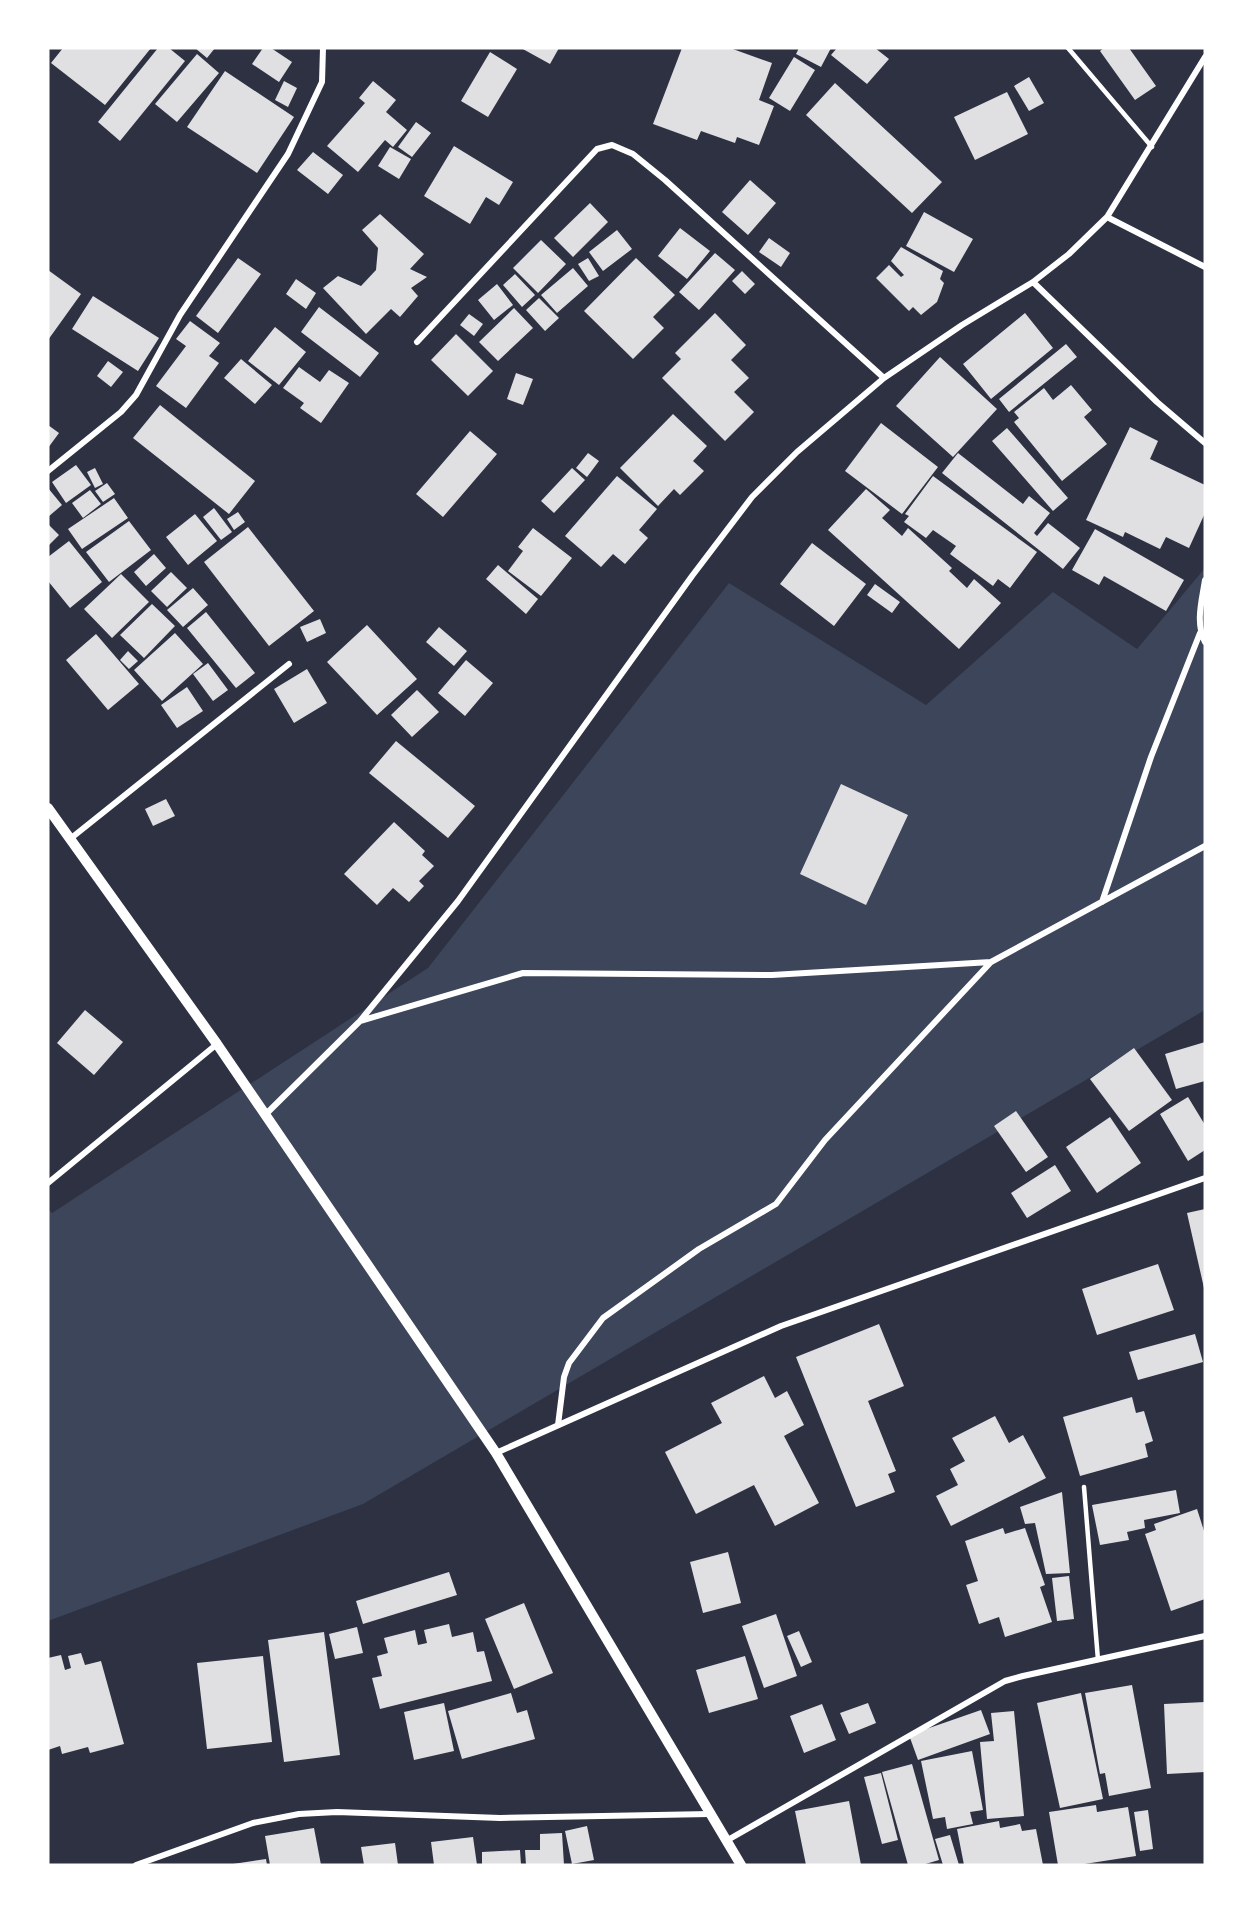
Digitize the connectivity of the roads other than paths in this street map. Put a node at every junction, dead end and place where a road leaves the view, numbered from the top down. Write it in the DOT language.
graph roads {
  1 [pos="322,48"];
  2 [pos="1068,48"];
  3 [pos="1205,57"];
  4 [pos="1152,147"];
  5 [pos="1107,217"];
  6 [pos="1205,267"];
  7 [pos="1033,282"];
  8 [pos="417,342"];
  9 [pos="884,378"];
  10 [pos="1205,443"];
  11 [pos="48,471"];
  12 [pos="1205,580"];
  13 [pos="1200,633"];
  14 [pos="1205,642"];
  15 [pos="289,664"];
  16 [pos="48,808"];
  17 [pos="70,839"];
  18 [pos="1205,846"];
  19 [pos="1102,902"];
  20 [pos="992,962"];
  21 [pos="360,1021"];
  22 [pos="217,1044"];
  23 [pos="265,1115"];
  24 [pos="1205,1178"];
  25 [pos="48,1183"];
  26 [pos="558,1425"];
  27 [pos="496,1453"];
  28 [pos="1084,1487"];
  29 [pos="1205,1636"];
  30 [pos="1098,1660"];
  31 [pos="710,1814"];
  32 [pos="726,1841"];
  33 [pos="136,1865"];
  34 [pos="741,1865"];
  1 -- 11 [label="street"];
  2 -- 4 [label="lane"];
  3 -- 4 [label="street"];
  4 -- 5 [label="street"];
  5 -- 6 [label="street"];
  5 -- 7 [label="street"];
  7 -- 9 [label="street"];
  7 -- 10 [label="street"];
  8 -- 9 [label="street"];
  9 -- 21 [label="street"];
  12 -- 13 [label="street"];
  13 -- 14 [label="street"];
  13 -- 19 [label="street"];
  15 -- 17 [label="street"];
  16 -- 17 [label="street"];
  17 -- 22 [label="street"];
  18 -- 19 [label="street"];
  19 -- 20 [label="street"];
  20 -- 21 [label="street"];
  20 -- 26 [label="street"];
  21 -- 23 [label="street"];
  22 -- 23 [label="street"];
  22 -- 25 [label="street"];
  23 -- 27 [label="street"];
  24 -- 26 [label="street"];
  26 -- 27 [label="street"];
  27 -- 31 [label="street"];
  28 -- 30 [label="lane"];
  29 -- 30 [label="street"];
  30 -- 32 [label="street"];
  31 -- 32 [label="street"];
  31 -- 33 [label="street"];
  32 -- 34 [label="street"];
}
